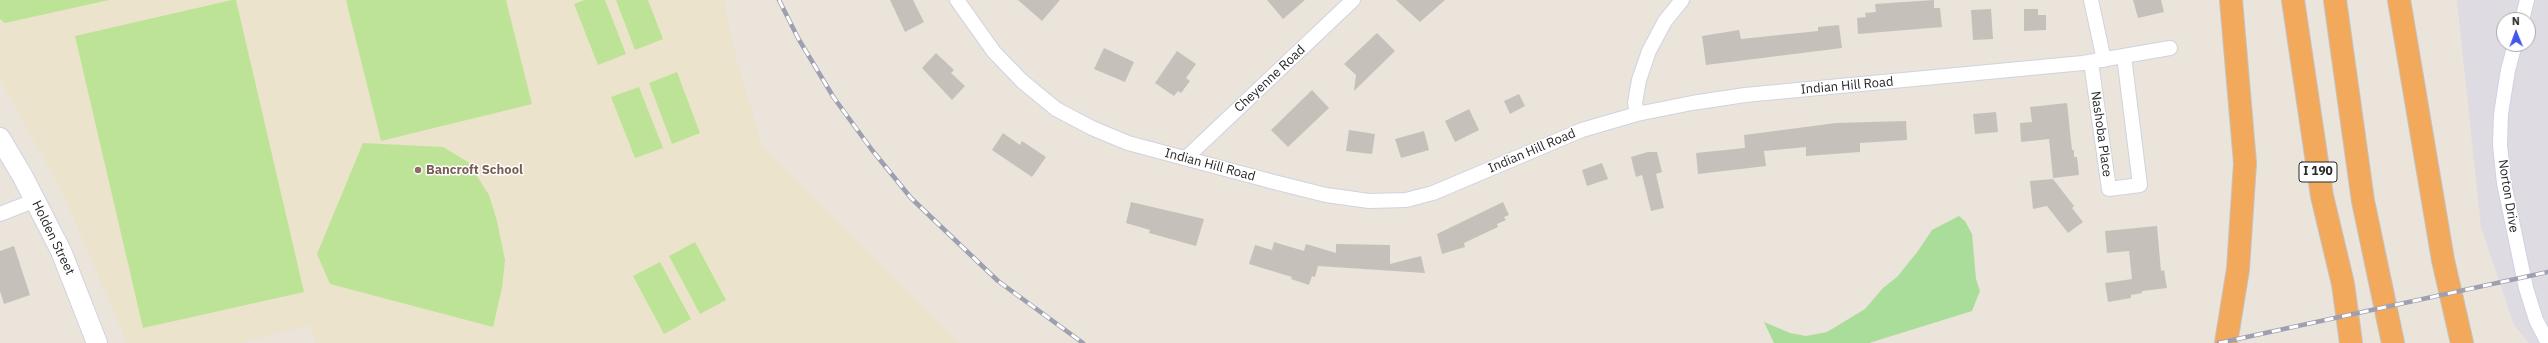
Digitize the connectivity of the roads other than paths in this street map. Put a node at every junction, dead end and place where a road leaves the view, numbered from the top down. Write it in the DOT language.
graph roads {
  1 [pos="957,0"];
  2 [pos="1353,0"];
  3 [pos="1682,0"];
  4 [pos="2091,0"];
  5 [pos="2230,0"];
  6 [pos="2293,0"];
  7 [pos="2335,0"];
  8 [pos="2399,0"];
  9 [pos="2527,0"];
  10 [pos="2524,12"];
  11 [pos="2170,48"];
  12 [pos="2513,52"];
  13 [pos="2124,56"];
  14 [pos="2097,61"];
  15 [pos="1637,114"];
  16 [pos="0,138"];
  17 [pos="1186,158"];
  18 [pos="36,200"];
  19 [pos="0,214"];
  20 [pos="97,343"];
  21 [pos="2226,343"];
  22 [pos="2351,343"];
  23 [pos="2393,343"];
  24 [pos="2462,343"];
  25 [pos="2548,343"];
  1 -- 17 [label="street, Indian Hill Road"];
  2 -- 17 [label="street, Cheyenne Road"];
  3 -- 15 [label="street"];
  4 -- 14 [label="street"];
  5 -- 21 [label="highway"];
  6 -- 22 [label="highway, I 190"];
  7 -- 23 [label="highway"];
  8 -- 24 [label="highway"];
  9 -- 10 [label="street"];
  11 -- 13 [label="street, Indian Hill Road"];
  12 -- 25 [label="street, Norton Drive"];
  13 -- 14 [label="street, Indian Hill Road"];
  13 -- 14 [label="street, Nashoba Place"];
  14 -- 15 [label="street, Indian Hill Road"];
  15 -- 17 [label="street, Indian Hill Road"];
  16 -- 18 [label="main road, Holden Street"];
  18 -- 19 [label="street"];
  18 -- 20 [label="main road, Holden Street"];
}
